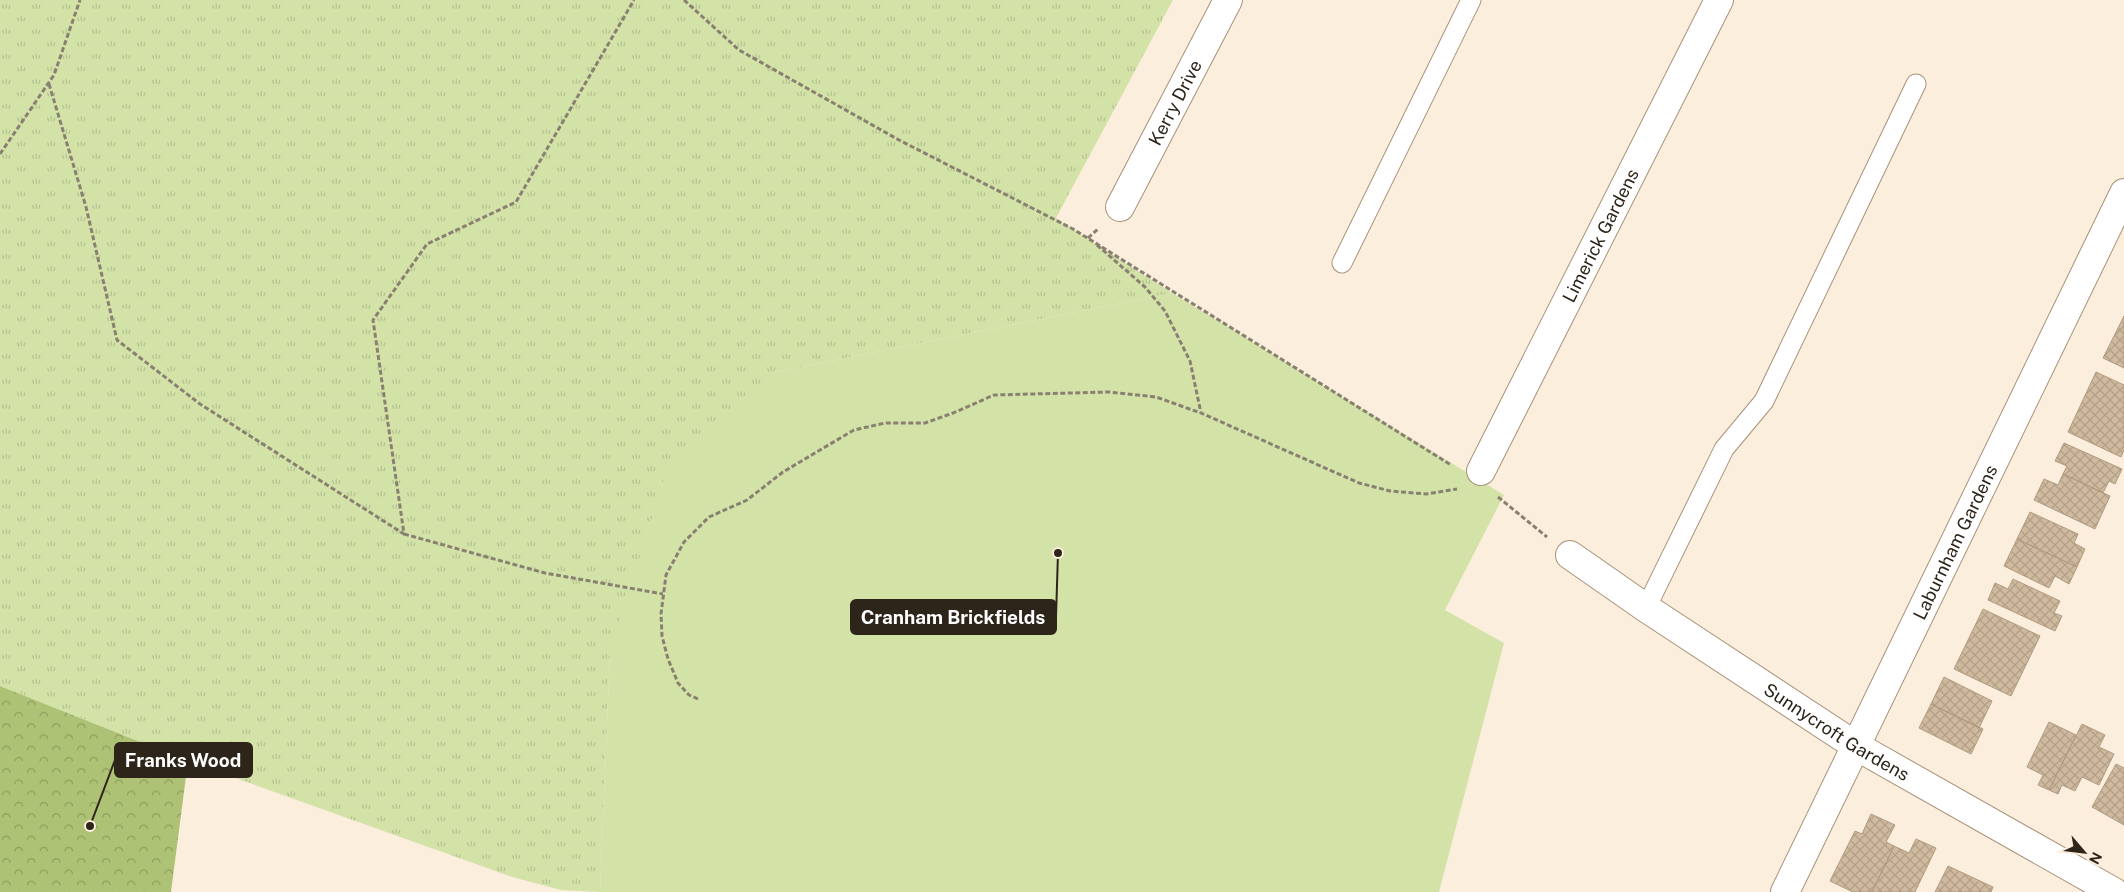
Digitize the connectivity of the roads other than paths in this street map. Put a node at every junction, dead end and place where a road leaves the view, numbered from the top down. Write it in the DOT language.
graph roads {
  1 [pos="1228,0"];
  2 [pos="1471,0"];
  3 [pos="1719,0"];
  4 [pos="1916,84"];
  5 [pos="2124,193"];
  6 [pos="1120,207"];
  7 [pos="1342,263"];
  8 [pos="1482,478"];
  9 [pos="1570,555"];
  10 [pos="1646,608"];
  11 [pos="1856,746"];
  12 [pos="1785,892"];
  13 [pos="2114,892"];
  1 -- 6 [label="street, Kerry Drive"];
  2 -- 7 [label="lane"];
  3 -- 8 [label="street, Limerick Gardens"];
  4 -- 10 [label="lane"];
  5 -- 11 [label="street, Laburnham Gardens"];
  9 -- 10 [label="street, Sunnycroft Gardens"];
  10 -- 11 [label="street, Sunnycroft Gardens"];
  11 -- 12 [label="street, Laburnham Gardens"];
  11 -- 13 [label="street, Sunnycroft Gardens"];
}
